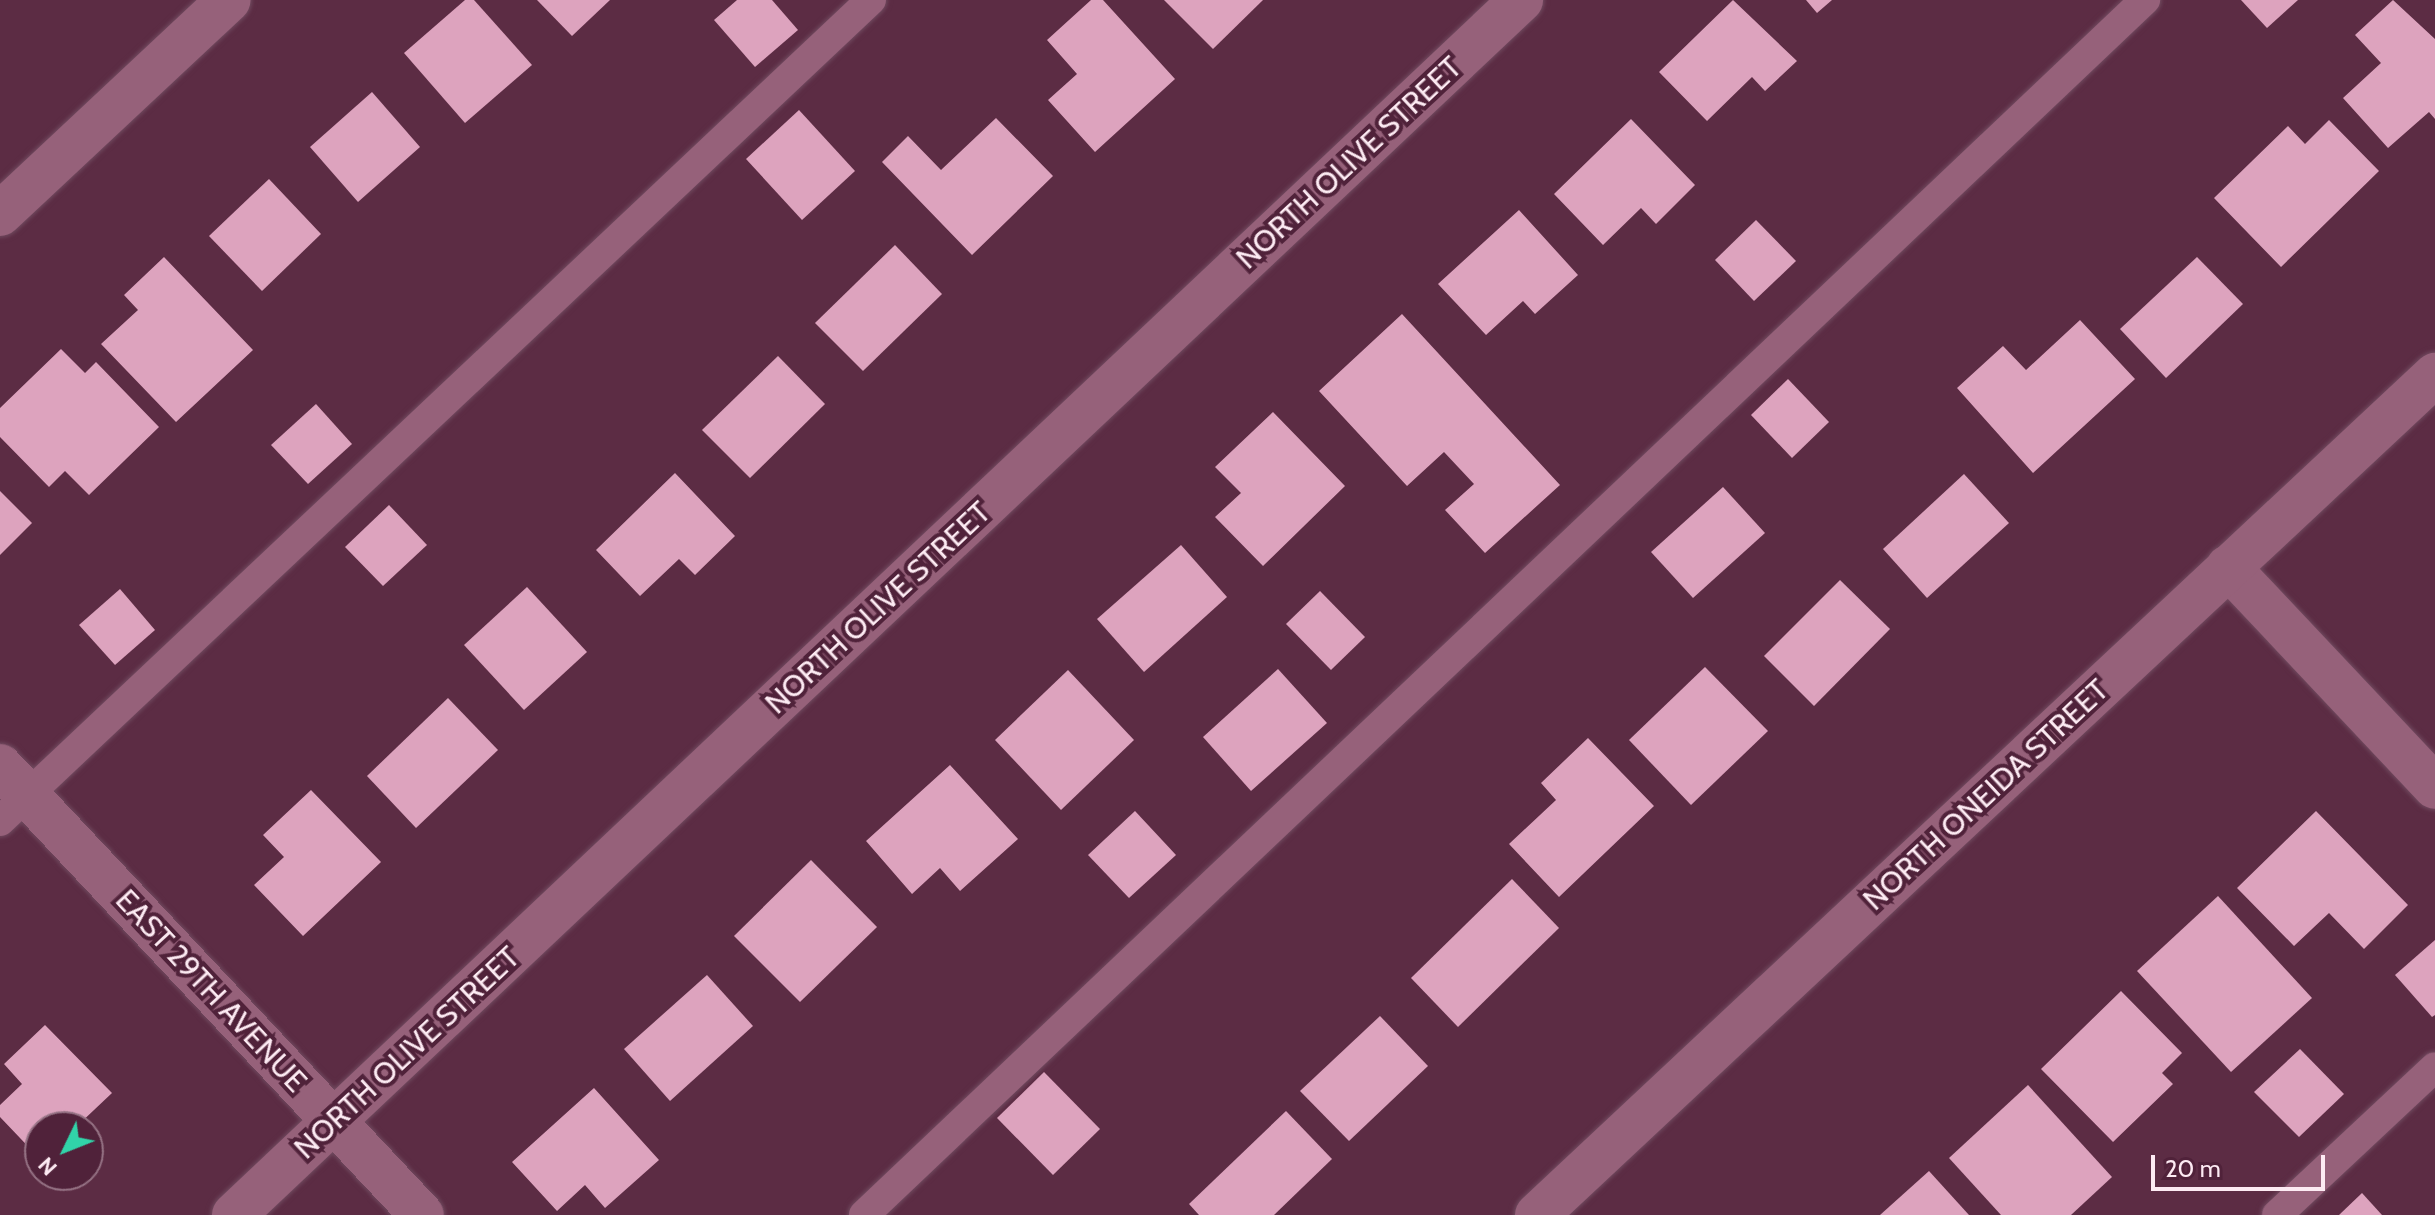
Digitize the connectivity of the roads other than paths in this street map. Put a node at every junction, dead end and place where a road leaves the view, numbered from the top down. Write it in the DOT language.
graph roads {
  1 [pos="229,0"];
  2 [pos="871,0"];
  3 [pos="1521,0"];
  4 [pos="2145,0"];
  5 [pos="0,214"];
  6 [pos="2435,375"];
  7 [pos="2228,567"];
  8 [pos="2435,787"];
  9 [pos="9,794"];
  10 [pos="2435,1067"];
  11 [pos="335,1122"];
  12 [pos="234,1215"];
  13 [pos="422,1215"];
  14 [pos="864,1215"];
  15 [pos="1537,1215"];
  16 [pos="2277,1215"];
  1 -- 5 [label="street"];
  2 -- 9 [label="lane"];
  3 -- 11 [label="street, NORTH OLIVE STREET"];
  4 -- 14 [label="lane"];
  6 -- 7 [label="street, NORTH ONEIDA STREET"];
  7 -- 8 [label="street"];
  7 -- 15 [label="street, NORTH ONEIDA STREET"];
  9 -- 11 [label="street, EAST 29TH AVENUE"];
  10 -- 16 [label="lane"];
  11 -- 12 [label="street, NORTH OLIVE STREET"];
  11 -- 13 [label="street, EAST 29TH AVENUE"];
}
